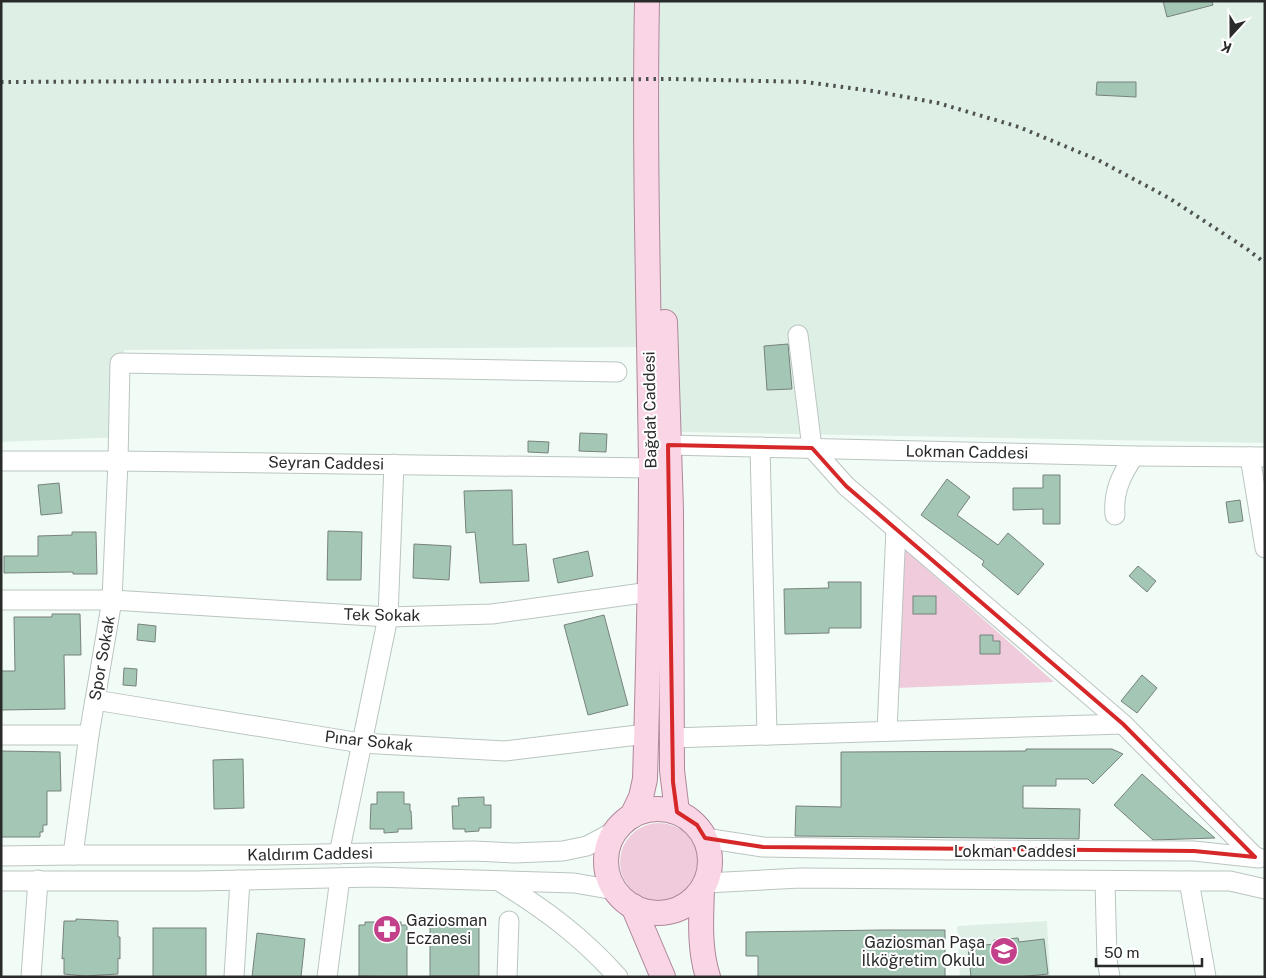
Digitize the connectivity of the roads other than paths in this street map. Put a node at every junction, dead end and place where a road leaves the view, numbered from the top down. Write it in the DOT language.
graph roads {
  1 [pos="647,1"];
  2 [pos="663,1"];
  3 [pos="798,335"];
  4 [pos="617,372"];
  5 [pos="668,445"];
  6 [pos="760,447"];
  7 [pos="812,448"];
  8 [pos="1134,456"];
  9 [pos="1257,457"];
  10 [pos="1,461"];
  11 [pos="118,461"];
  12 [pos="394,464"];
  13 [pos="651,468"];
  14 [pos="1115,515"];
  15 [pos="896,529"];
  16 [pos="1265,548"];
  17 [pos="650,592"];
  18 [pos="1,600"];
  19 [pos="112,600"];
  20 [pos="388,618"];
  21 [pos="95,700"];
  22 [pos="1123,724"];
  23 [pos="887,731"];
  24 [pos="646,734"];
  25 [pos="1,735"];
  26 [pos="89,735"];
  27 [pos="767,735"];
  28 [pos="671,738"];
  29 [pos="361,743"];
  30 [pos="677,812"];
  31 [pos="623,824"];
  32 [pos="705,838"];
  33 [pos="73,854"];
  34 [pos="339,854"];
  35 [pos="1,856"];
  36 [pos="1260,858"];
  37 [pos="340,878"];
  38 [pos="38,880"];
  39 [pos="240,880"];
  40 [pos="1,881"];
  41 [pos="1105,881"];
  42 [pos="1189,881"];
  43 [pos="501,882"];
  44 [pos="704,886"];
  45 [pos="1265,889"];
  46 [pos="615,890"];
  47 [pos="633,906"];
  48 [pos="509,921"];
  49 [pos="31,977"];
  50 [pos="234,977"];
  51 [pos="327,977"];
  52 [pos="507,977"];
  53 [pos="618,977"];
  54 [pos="663,977"];
  55 [pos="708,977"];
  56 [pos="1110,977"];
  57 [pos="1206,977"];
  1 -- 13 [label="main road, Bağdat Caddesi"];
  2 -- 5 [label="main road, Bağdat Caddesi"];
  3 -- 7 [label="street"];
  4 -- 11 [label="street, Spor Sokak"];
  5 -- 6 [label="street, Lokman Caddesi"];
  5 -- 28 [label="main road, Bağdat Caddesi"];
  6 -- 7 [label="street, Lokman Caddesi"];
  6 -- 27 [label="street"];
  7 -- 8 [label="street, Lokman Caddesi"];
  7 -- 15 [label="street"];
  8 -- 9 [label="street, Lokman Caddesi"];
  8 -- 14 [label="street"];
  9 -- 16 [label="street"];
  10 -- 11 [label="street, Seyran Caddesi"];
  11 -- 12 [label="street, Seyran Caddesi"];
  11 -- 19 [label="street, Spor Sokak"];
  12 -- 13 [label="street, Seyran Caddesi"];
  12 -- 20 [label="street"];
  13 -- 17 [label="main road, Bağdat Caddesi"];
  15 -- 22 [label="street"];
  15 -- 23 [label="street"];
  17 -- 20 [label="street, Tek Sokak"];
  17 -- 24 [label="main road, Bağdat Caddesi"];
  18 -- 19 [label="street, Tek Sokak"];
  19 -- 20 [label="street, Tek Sokak"];
  19 -- 21 [label="street, Spor Sokak"];
  20 -- 29 [label="street"];
  21 -- 26 [label="street, Spor Sokak"];
  21 -- 29 [label="street, Pınar Sokak"];
  22 -- 23 [label="street"];
  22 -- 36 [label="street"];
  23 -- 27 [label="street"];
  24 -- 29 [label="street, Pınar Sokak"];
  24 -- 31 [label="main road, Bağdat Caddesi"];
  25 -- 26 [label="street"];
  26 -- 33 [label="street, Spor Sokak"];
  27 -- 28 [label="street"];
  28 -- 30 [label="main road, Bağdat Caddesi"];
  29 -- 34 [label="street"];
  30 -- 31 [label="main road"];
  30 -- 32 [label="main road"];
  31 -- 34 [label="street, Kaldırım Caddesi"];
  31 -- 46 [label="main road"];
  32 -- 36 [label="street, Lokman Caddesi"];
  32 -- 44 [label="main road"];
  33 -- 34 [label="street, Kaldırım Caddesi"];
  33 -- 35 [label="street, Kaldırım Caddesi"];
  37 -- 39 [label="street, Kaldırım Caddesi"];
  37 -- 43 [label="street, Kaldırım Caddesi"];
  37 -- 51 [label="street"];
  38 -- 39 [label="street, Kaldırım Caddesi"];
  38 -- 40 [label="street, Kaldırım Caddesi"];
  38 -- 49 [label="street"];
  39 -- 50 [label="street"];
  41 -- 42 [label="street, Lokman Caddesi"];
  41 -- 44 [label="street, Lokman Caddesi"];
  41 -- 56 [label="street"];
  42 -- 45 [label="street, Lokman Caddesi"];
  42 -- 57 [label="street"];
  43 -- 46 [label="street, Kaldırım Caddesi"];
  43 -- 53 [label="street"];
  44 -- 47 [label="main road"];
  44 -- 55 [label="main road"];
  46 -- 47 [label="main road"];
  47 -- 54 [label="main road"];
  48 -- 52 [label="street"];
}
